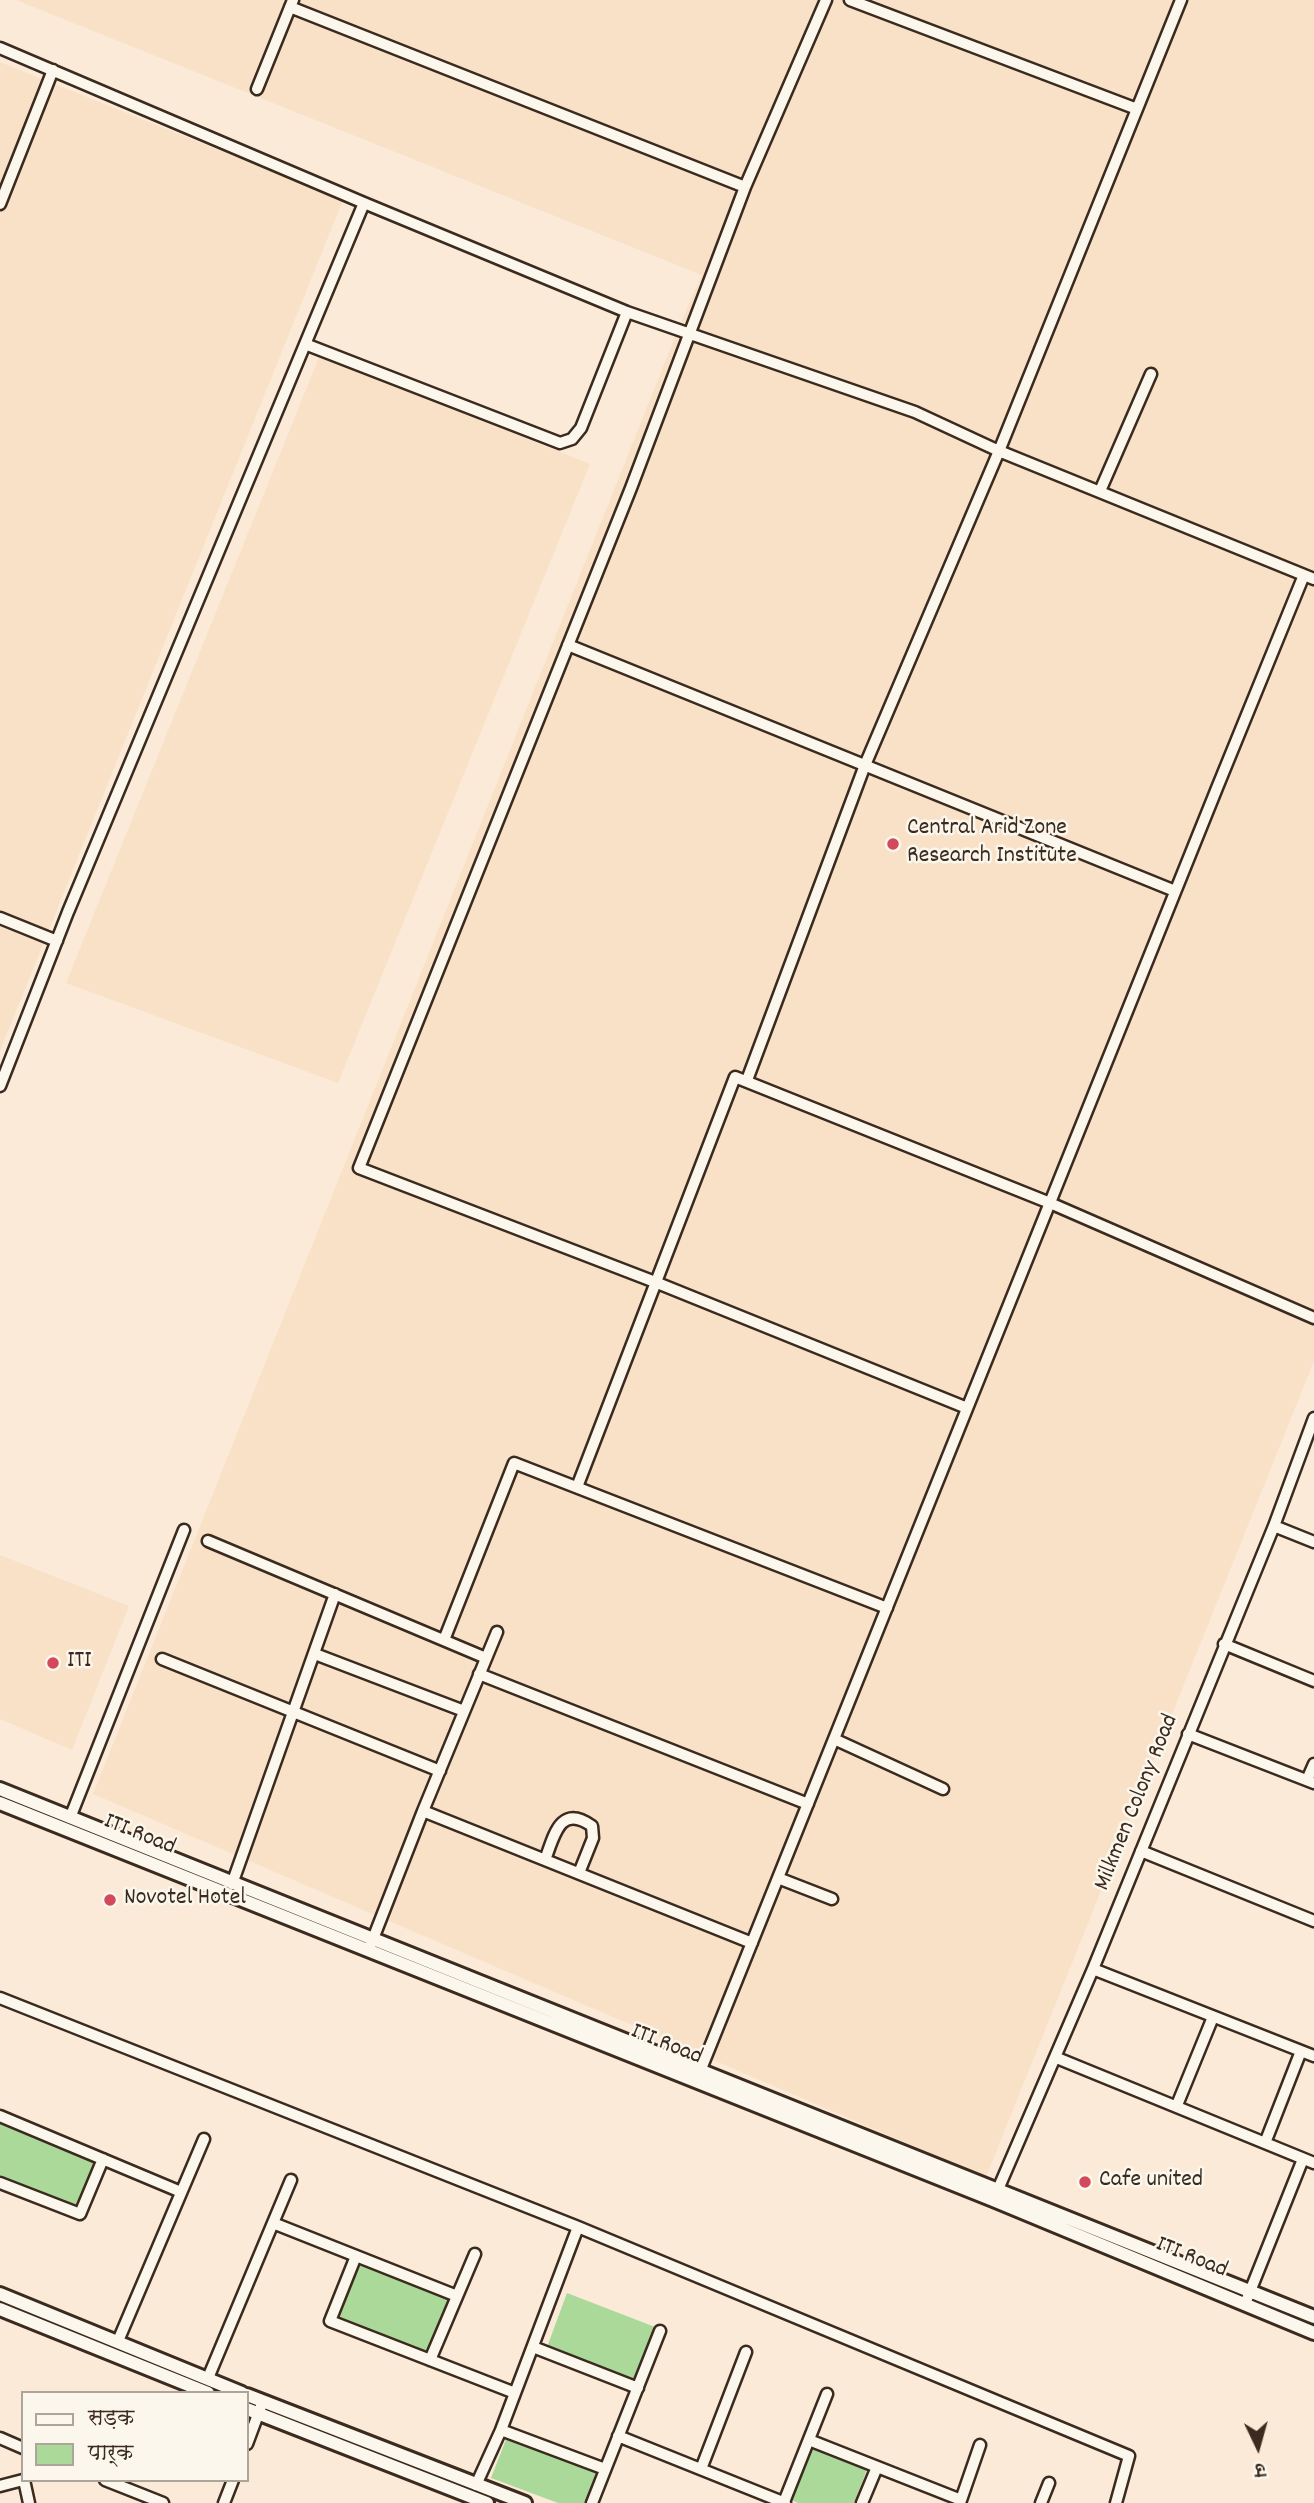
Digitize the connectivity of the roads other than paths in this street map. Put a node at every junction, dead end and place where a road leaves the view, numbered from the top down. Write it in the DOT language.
graph roads {
  1 [pos="826,0"];
  2 [pos="850,0"];
  3 [pos="1181,0"];
  4 [pos="291,4"];
  5 [pos="0,48"];
  6 [pos="53,70"];
  7 [pos="257,89"];
  8 [pos="1137,109"];
  9 [pos="745,187"];
  10 [pos="364,203"];
  11 [pos="0,204"];
  12 [pos="627,312"];
  13 [pos="688,333"];
  14 [pos="305,344"];
  15 [pos="1151,374"];
  16 [pos="999,451"];
  17 [pos="1100,491"];
  18 [pos="1309,577"];
  19 [pos="568,645"];
  20 [pos="865,765"];
  21 [pos="1175,891"];
  22 [pos="0,918"];
  23 [pos="57,941"];
  24 [pos="747,1080"];
  25 [pos="0,1086"];
  26 [pos="1050,1203"];
  27 [pos="655,1282"];
  28 [pos="1314,1318"];
  29 [pos="967,1408"];
  30 [pos="1314,1418"];
  31 [pos="577,1488"];
  32 [pos="1274,1526"];
  33 [pos="184,1531"];
  34 [pos="208,1541"];
  35 [pos="1314,1542"];
  36 [pos="335,1594"];
  37 [pos="887,1608"];
  38 [pos="496,1632"];
  39 [pos="444,1640"];
  40 [pos="1224,1644"];
  41 [pos="315,1654"];
  42 [pos="486,1658"];
  43 [pos="162,1659"];
  44 [pos="479,1674"];
  45 [pos="1314,1681"];
  46 [pos="464,1711"];
  47 [pos="295,1713"];
  48 [pos="1188,1734"];
  49 [pos="834,1739"];
  50 [pos="1314,1764"];
  51 [pos="440,1771"];
  52 [pos="1311,1781"];
  53 [pos="0,1789"];
  54 [pos="943,1789"];
  55 [pos="0,1803"];
  56 [pos="808,1804"];
  57 [pos="423,1811"];
  58 [pos="70,1818"];
  59 [pos="1141,1851"];
  60 [pos="545,1860"];
  61 [pos="579,1873"];
  62 [pos="778,1878"];
  63 [pos="232,1884"];
  64 [pos="832,1899"];
  65 [pos="1314,1921"];
  66 [pos="752,1943"];
  67 [pos="371,1944"];
  68 [pos="1093,1969"];
  69 [pos="0,1998"];
  70 [pos="1213,2017"];
  71 [pos="1301,2051"];
  72 [pos="1314,2056"];
  73 [pos="1057,2058"];
  74 [pos="699,2075"];
  75 [pos="1177,2105"];
  76 [pos="0,2116"];
  77 [pos="204,2139"];
  78 [pos="1265,2143"];
  79 [pos="103,2159"];
  80 [pos="1303,2159"];
  81 [pos="1314,2163"];
  82 [pos="291,2180"];
  83 [pos="0,2183"];
  84 [pos="181,2192"];
  85 [pos="995,2194"];
  86 [pos="273,2223"];
  87 [pos="578,2227"];
  88 [pos="475,2254"];
  89 [pos="356,2256"];
  90 [pos="1251,2290"];
  91 [pos="0,2294"];
  92 [pos="457,2296"];
  93 [pos="1245,2304"];
  94 [pos="0,2309"];
  95 [pos="1314,2317"];
  96 [pos="660,2330"];
  97 [pos="1314,2333"];
  98 [pos="118,2341"];
  99 [pos="533,2347"];
  100 [pos="746,2352"];
  101 [pos="430,2360"];
  102 [pos="208,2378"];
  103 [pos="638,2388"];
  104 [pos="203,2391"];
  105 [pos="238,2391"];
  106 [pos="515,2393"];
  107 [pos="827,2394"];
  108 [pos="256,2408"];
  109 [pos="500,2430"];
  110 [pos="618,2436"];
  111 [pos="0,2438"];
  112 [pos="248,2440"];
  113 [pos="809,2440"];
  114 [pos="980,2445"];
  115 [pos="21,2447"];
  116 [pos="877,2467"];
  117 [pos="605,2469"];
  118 [pos="701,2469"];
  119 [pos="21,2481"];
  120 [pos="24,2482"];
  121 [pos="110,2482"];
  122 [pos="232,2482"];
  123 [pos="1049,2483"];
  124 [pos="476,2485"];
  125 [pos="0,2486"];
  126 [pos="520,2502"];
  127 [pos="961,2502"];
  128 [pos="29,2503"];
  129 [pos="163,2503"];
  130 [pos="224,2503"];
  131 [pos="487,2503"];
  132 [pos="592,2503"];
  133 [pos="784,2503"];
  134 [pos="862,2503"];
  135 [pos="1041,2503"];
  136 [pos="1116,2503"];
  1 -- 9 [label="street"];
  2 -- 8 [label="street"];
  3 -- 8 [label="street"];
  4 -- 7 [label="street"];
  4 -- 9 [label="street"];
  5 -- 6 [label="street"];
  6 -- 10 [label="street"];
  6 -- 11 [label="street"];
  8 -- 16 [label="street"];
  9 -- 13 [label="street"];
  10 -- 12 [label="street"];
  10 -- 14 [label="street"];
  12 -- 13 [label="street"];
  12 -- 14 [label="street"];
  13 -- 16 [label="street"];
  13 -- 19 [label="street"];
  14 -- 23 [label="street"];
  15 -- 17 [label="street"];
  16 -- 17 [label="street"];
  16 -- 20 [label="street"];
  17 -- 18 [label="street"];
  18 -- 21 [label="street"];
  19 -- 20 [label="street"];
  19 -- 27 [label="street"];
  20 -- 21 [label="street"];
  20 -- 24 [label="street"];
  21 -- 26 [label="street"];
  22 -- 23 [label="street"];
  23 -- 25 [label="street"];
  24 -- 26 [label="street"];
  24 -- 27 [label="street"];
  26 -- 28 [label="street"];
  26 -- 29 [label="street"];
  27 -- 29 [label="street"];
  27 -- 31 [label="street"];
  29 -- 37 [label="street"];
  30 -- 32 [label="street, Milkmen Colony Road"];
  31 -- 37 [label="street"];
  31 -- 39 [label="street"];
  32 -- 35 [label="street"];
  32 -- 40 [label="street, Milkmen Colony Road"];
  33 -- 58 [label="street"];
  34 -- 36 [label="street"];
  36 -- 39 [label="street"];
  36 -- 41 [label="street"];
  37 -- 49 [label="street"];
  38 -- 42 [label="street"];
  39 -- 42 [label="street"];
  40 -- 45 [label="street"];
  40 -- 48 [label="street, Milkmen Colony Road"];
  41 -- 46 [label="street"];
  41 -- 47 [label="street"];
  42 -- 44 [label="street"];
  43 -- 47 [label="street"];
  44 -- 46 [label="street"];
  44 -- 56 [label="street"];
  46 -- 51 [label="street"];
  47 -- 51 [label="street"];
  47 -- 63 [label="street"];
  48 -- 52 [label="street"];
  48 -- 59 [label="street, Milkmen Colony Road"];
  49 -- 54 [label="street"];
  49 -- 56 [label="street"];
  50 -- 52 [label="street"];
  51 -- 57 [label="street"];
  53 -- 58 [label="street, ITI Road"];
  55 -- 67 [label="street, ITI Road"];
  56 -- 62 [label="street"];
  57 -- 60 [label="street"];
  57 -- 67 [label="street"];
  58 -- 63 [label="street, ITI Road"];
  59 -- 65 [label="street"];
  59 -- 68 [label="street, Milkmen Colony Road"];
  60 -- 61 [label="street"];
  60 -- 61 [label="street"];
  61 -- 66 [label="street"];
  62 -- 64 [label="street"];
  62 -- 66 [label="street"];
  63 -- 67 [label="street, ITI Road"];
  66 -- 74 [label="street"];
  67 -- 74 [label="street, ITI Road"];
  68 -- 70 [label="street"];
  68 -- 73 [label="street, Milkmen Colony Road"];
  69 -- 87 [label="street"];
  70 -- 71 [label="street"];
  70 -- 75 [label="street"];
  71 -- 72 [label="street"];
  71 -- 78 [label="street"];
  73 -- 75 [label="street"];
  73 -- 85 [label="street, Milkmen Colony Road"];
  74 -- 85 [label="street, ITI Road"];
  75 -- 78 [label="street"];
  76 -- 79 [label="street"];
  77 -- 84 [label="street"];
  78 -- 80 [label="street"];
  79 -- 83 [label="street"];
  79 -- 84 [label="street"];
  80 -- 81 [label="street"];
  80 -- 90 [label="street"];
  82 -- 86 [label="street"];
  84 -- 98 [label="street"];
  85 -- 90 [label="street, ITI Road"];
  85 -- 93 [label="street, ITI Road"];
  86 -- 89 [label="street"];
  86 -- 102 [label="street"];
  87 -- 99 [label="street"];
  87 -- 136 [label="street"];
  88 -- 92 [label="street"];
  89 -- 92 [label="street"];
  89 -- 101 [label="street"];
  90 -- 93 [label="street"];
  90 -- 95 [label="street, ITI Road"];
  91 -- 98 [label="street"];
  92 -- 101 [label="street"];
  93 -- 97 [label="street, ITI Road"];
  94 -- 104 [label="street"];
  96 -- 103 [label="street"];
  98 -- 102 [label="street"];
  99 -- 103 [label="street"];
  99 -- 106 [label="street"];
  100 -- 118 [label="street"];
  101 -- 106 [label="street"];
  102 -- 105 [label="street"];
  103 -- 110 [label="street"];
  106 -- 109 [label="street"];
  107 -- 113 [label="street"];
  108 -- 112 [label="street"];
  108 -- 124 [label="street"];
  108 -- 131 [label="street"];
  109 -- 117 [label="street"];
  109 -- 124 [label="street"];
  110 -- 117 [label="street"];
  110 -- 118 [label="street"];
  111 -- 115 [label="street"];
  113 -- 116 [label="street"];
  113 -- 133 [label="street"];
  114 -- 127 [label="street"];
  116 -- 127 [label="street"];
  116 -- 134 [label="street"];
  117 -- 132 [label="street"];
  118 -- 133 [label="street"];
  119 -- 125 [label="street"];
  120 -- 128 [label="street"];
  121 -- 129 [label="street"];
  122 -- 130 [label="street"];
  123 -- 135 [label="street"];
  124 -- 126 [label="street"];
}
